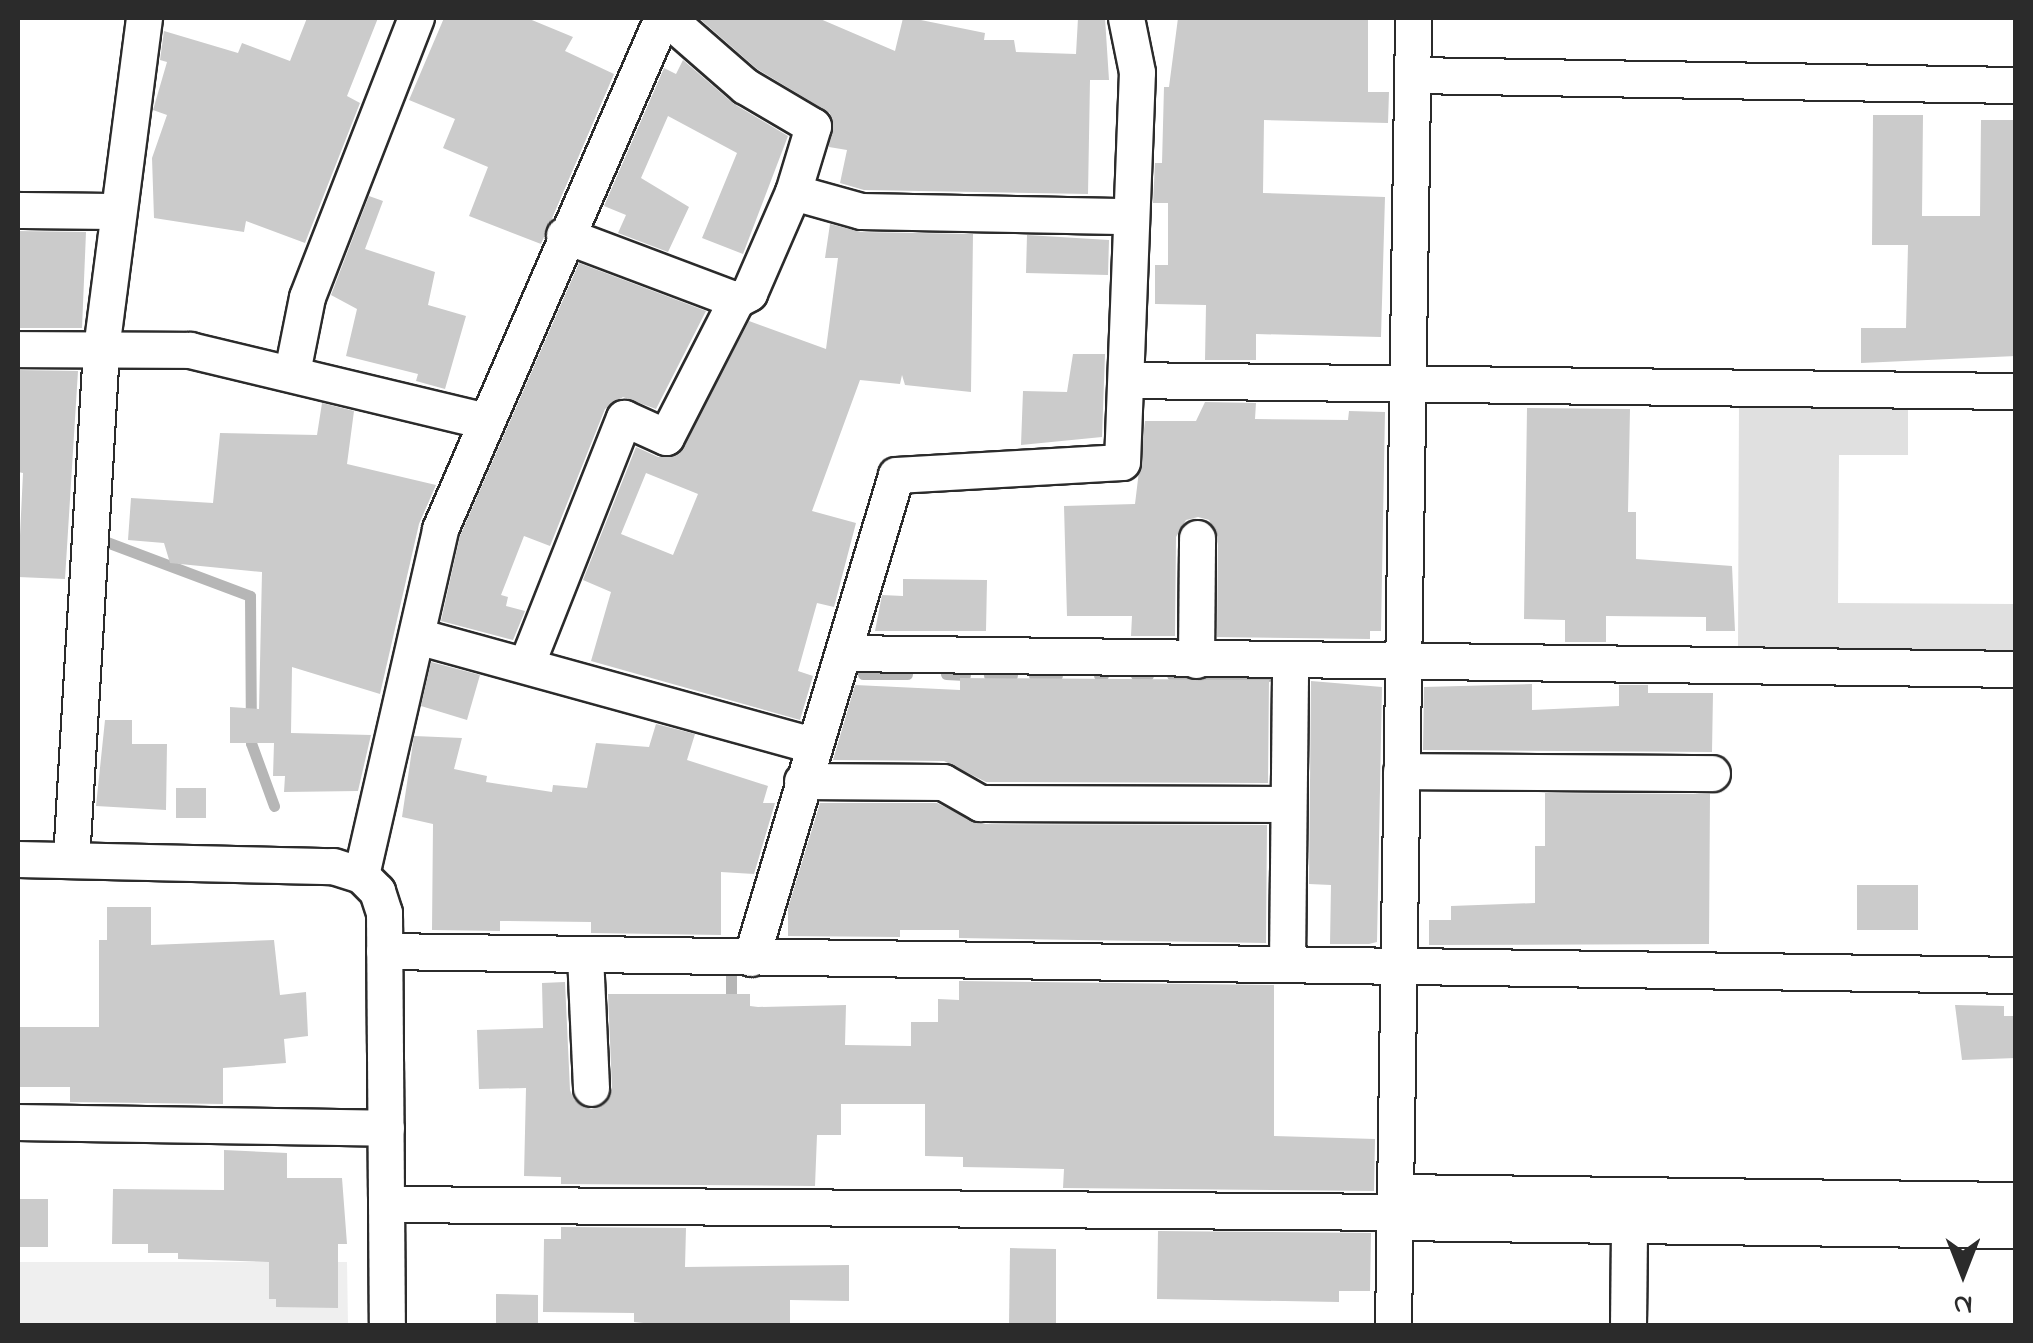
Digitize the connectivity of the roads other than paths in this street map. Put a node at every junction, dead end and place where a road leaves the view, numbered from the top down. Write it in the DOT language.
graph roads {
  1 [pos="144,18"];
  2 [pos="416,18"];
  3 [pos="665,18"];
  4 [pos="1126,18"];
  5 [pos="1412,18"];
  6 [pos="1412,76"];
  7 [pos="2016,85"];
  8 [pos="793,192"];
  9 [pos="18,210"];
  10 [pos="117,212"];
  11 [pos="1131,216"];
  12 [pos="564,235"];
  13 [pos="736,300"];
  14 [pos="18,349"];
  15 [pos="101,349"];
  16 [pos="292,372"];
  17 [pos="1126,380"];
  18 [pos="1407,384"];
  19 [pos="2016,391"];
  20 [pos="482,420"];
  21 [pos="1197,538"];
  22 [pos="417,636"];
  23 [pos="844,653"];
  24 [pos="1196,660"];
  25 [pos="1290,660"];
  26 [pos="1403,660"];
  27 [pos="526,665"];
  28 [pos="2016,669"];
  29 [pos="813,745"];
  30 [pos="1402,771"];
  31 [pos="1712,773"];
  32 [pos="802,781"];
  33 [pos="1288,804"];
  34 [pos="18,859"];
  35 [pos="71,860"];
  36 [pos="361,875"];
  37 [pos="384,951"];
  38 [pos="585,955"];
  39 [pos="750,958"];
  40 [pos="1287,963"];
  41 [pos="1398,966"];
  42 [pos="2016,975"];
  43 [pos="590,1088"];
  44 [pos="18,1122"];
  45 [pos="386,1128"];
  46 [pos="2016,1200"];
  47 [pos="386,1204"];
  48 [pos="1395,1209"];
  49 [pos="1628,1226"];
  50 [pos="2016,1230"];
  51 [pos="388,1326"];
  52 [pos="1393,1326"];
  53 [pos="1628,1326"];
  1 -- 10 [label="street"];
  2 -- 16 [label="street"];
  3 -- 8 [label="street"];
  3 -- 12 [label="street"];
  4 -- 11 [label="street"];
  5 -- 6 [label="street"];
  6 -- 7 [label="street"];
  6 -- 18 [label="street"];
  8 -- 11 [label="street"];
  8 -- 13 [label="street"];
  9 -- 10 [label="street"];
  10 -- 15 [label="street"];
  11 -- 17 [label="street"];
  12 -- 13 [label="street"];
  12 -- 20 [label="street"];
  13 -- 27 [label="street"];
  14 -- 15 [label="street"];
  15 -- 16 [label="street"];
  15 -- 35 [label="street"];
  16 -- 20 [label="street"];
  17 -- 18 [label="street"];
  17 -- 23 [label="street"];
  18 -- 19 [label="street"];
  18 -- 26 [label="street"];
  20 -- 22 [label="street"];
  21 -- 24 [label="street"];
  22 -- 27 [label="street"];
  22 -- 36 [label="street"];
  23 -- 24 [label="street"];
  23 -- 29 [label="street"];
  24 -- 25 [label="street"];
  25 -- 26 [label="street"];
  25 -- 33 [label="street"];
  26 -- 28 [label="street"];
  26 -- 30 [label="street"];
  27 -- 29 [label="street"];
  29 -- 32 [label="street"];
  30 -- 31 [label="street"];
  30 -- 41 [label="street"];
  32 -- 33 [label="street"];
  32 -- 39 [label="street"];
  33 -- 40 [label="street"];
  34 -- 35 [label="street"];
  35 -- 36 [label="street"];
  36 -- 37 [label="street"];
  37 -- 38 [label="street"];
  37 -- 45 [label="street"];
  38 -- 39 [label="street"];
  38 -- 43 [label="street"];
  39 -- 40 [label="street"];
  40 -- 41 [label="street"];
  41 -- 42 [label="street"];
  41 -- 48 [label="street"];
  44 -- 45 [label="street"];
  45 -- 47 [label="street"];
  46 -- 48 [label="street"];
  47 -- 48 [label="street"];
  47 -- 51 [label="street"];
  48 -- 49 [label="street"];
  48 -- 52 [label="street"];
  49 -- 50 [label="street"];
  49 -- 53 [label="street"];
}
